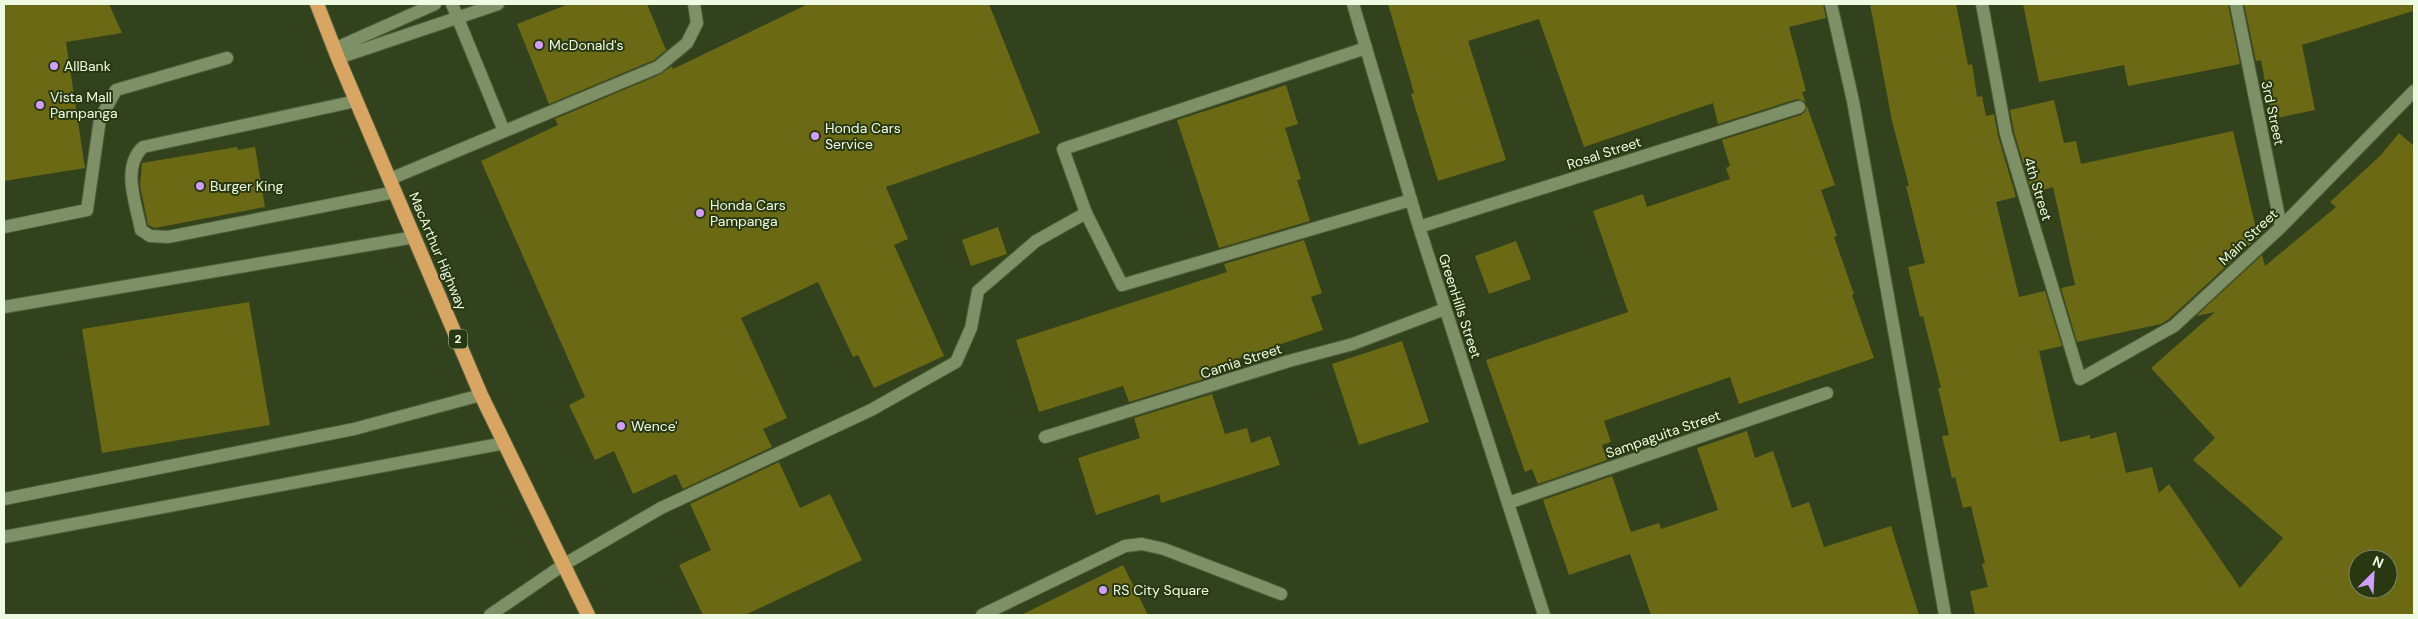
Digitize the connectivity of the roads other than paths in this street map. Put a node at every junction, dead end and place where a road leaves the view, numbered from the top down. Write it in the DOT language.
graph roads {
  1 [pos="317,4"];
  2 [pos="435,4"];
  3 [pos="452,4"];
  4 [pos="498,4"];
  5 [pos="694,4"];
  6 [pos="1353,4"];
  7 [pos="1831,4"];
  8 [pos="1982,4"];
  9 [pos="2236,4"];
  10 [pos="458,17"];
  11 [pos="1366,48"];
  12 [pos="336,54"];
  13 [pos="227,58"];
  14 [pos="2414,91"];
  15 [pos="356,101"];
  16 [pos="1799,108"];
  17 [pos="504,131"];
  18 [pos="393,185"];
  19 [pos="1411,200"];
  20 [pos="1086,213"];
  21 [pos="1419,227"];
  22 [pos="4,228"];
  23 [pos="2281,228"];
  24 [pos="415,238"];
  25 [pos="4,307"];
  26 [pos="1445,309"];
  27 [pos="2080,379"];
  28 [pos="1827,393"];
  29 [pos="481,395"];
  30 [pos="1045,437"];
  31 [pos="505,442"];
  32 [pos="4,499"];
  33 [pos="1508,503"];
  34 [pos="4,537"];
  35 [pos="563,565"];
  36 [pos="1281,594"];
  37 [pos="490,615"];
  38 [pos="588,615"];
  39 [pos="982,615"];
  40 [pos="1544,615"];
  41 [pos="1945,615"];
  1 -- 12 [label="highway, MacArthur Highway / 2"];
  2 -- 12 [label="street"];
  3 -- 10 [label="street"];
  4 -- 10 [label="street"];
  5 -- 17 [label="street"];
  6 -- 11 [label="street, GreenHills Street"];
  7 -- 41 [label="street"];
  8 -- 27 [label="street, 4th Street"];
  9 -- 23 [label="street, 3rd Street"];
  10 -- 12 [label="street"];
  10 -- 17 [label="street"];
  11 -- 19 [label="street, GreenHills Street"];
  11 -- 20 [label="street"];
  12 -- 15 [label="highway, MacArthur Highway / 2"];
  13 -- 22 [label="street"];
  14 -- 23 [label="street, Main Street"];
  15 -- 18 [label="highway, MacArthur Highway / 2"];
  15 -- 18 [label="street"];
  16 -- 21 [label="street, Rosal Street"];
  17 -- 18 [label="street"];
  18 -- 24 [label="highway, MacArthur Highway / 2"];
  19 -- 20 [label="street"];
  19 -- 21 [label="street, GreenHills Street"];
  20 -- 35 [label="street"];
  21 -- 26 [label="street, GreenHills Street"];
  23 -- 27 [label="street, Main Street"];
  24 -- 25 [label="street"];
  24 -- 29 [label="highway, MacArthur Highway / 2"];
  26 -- 30 [label="street, Camia Street"];
  26 -- 33 [label="street, GreenHills Street"];
  28 -- 33 [label="street, Sampaguita Street"];
  29 -- 31 [label="highway, MacArthur Highway / 2"];
  29 -- 32 [label="street"];
  31 -- 34 [label="street"];
  31 -- 35 [label="highway, MacArthur Highway / 2"];
  33 -- 40 [label="street, GreenHills Street"];
  35 -- 37 [label="street"];
  35 -- 38 [label="highway, MacArthur Highway / 2"];
  36 -- 39 [label="street"];
}
